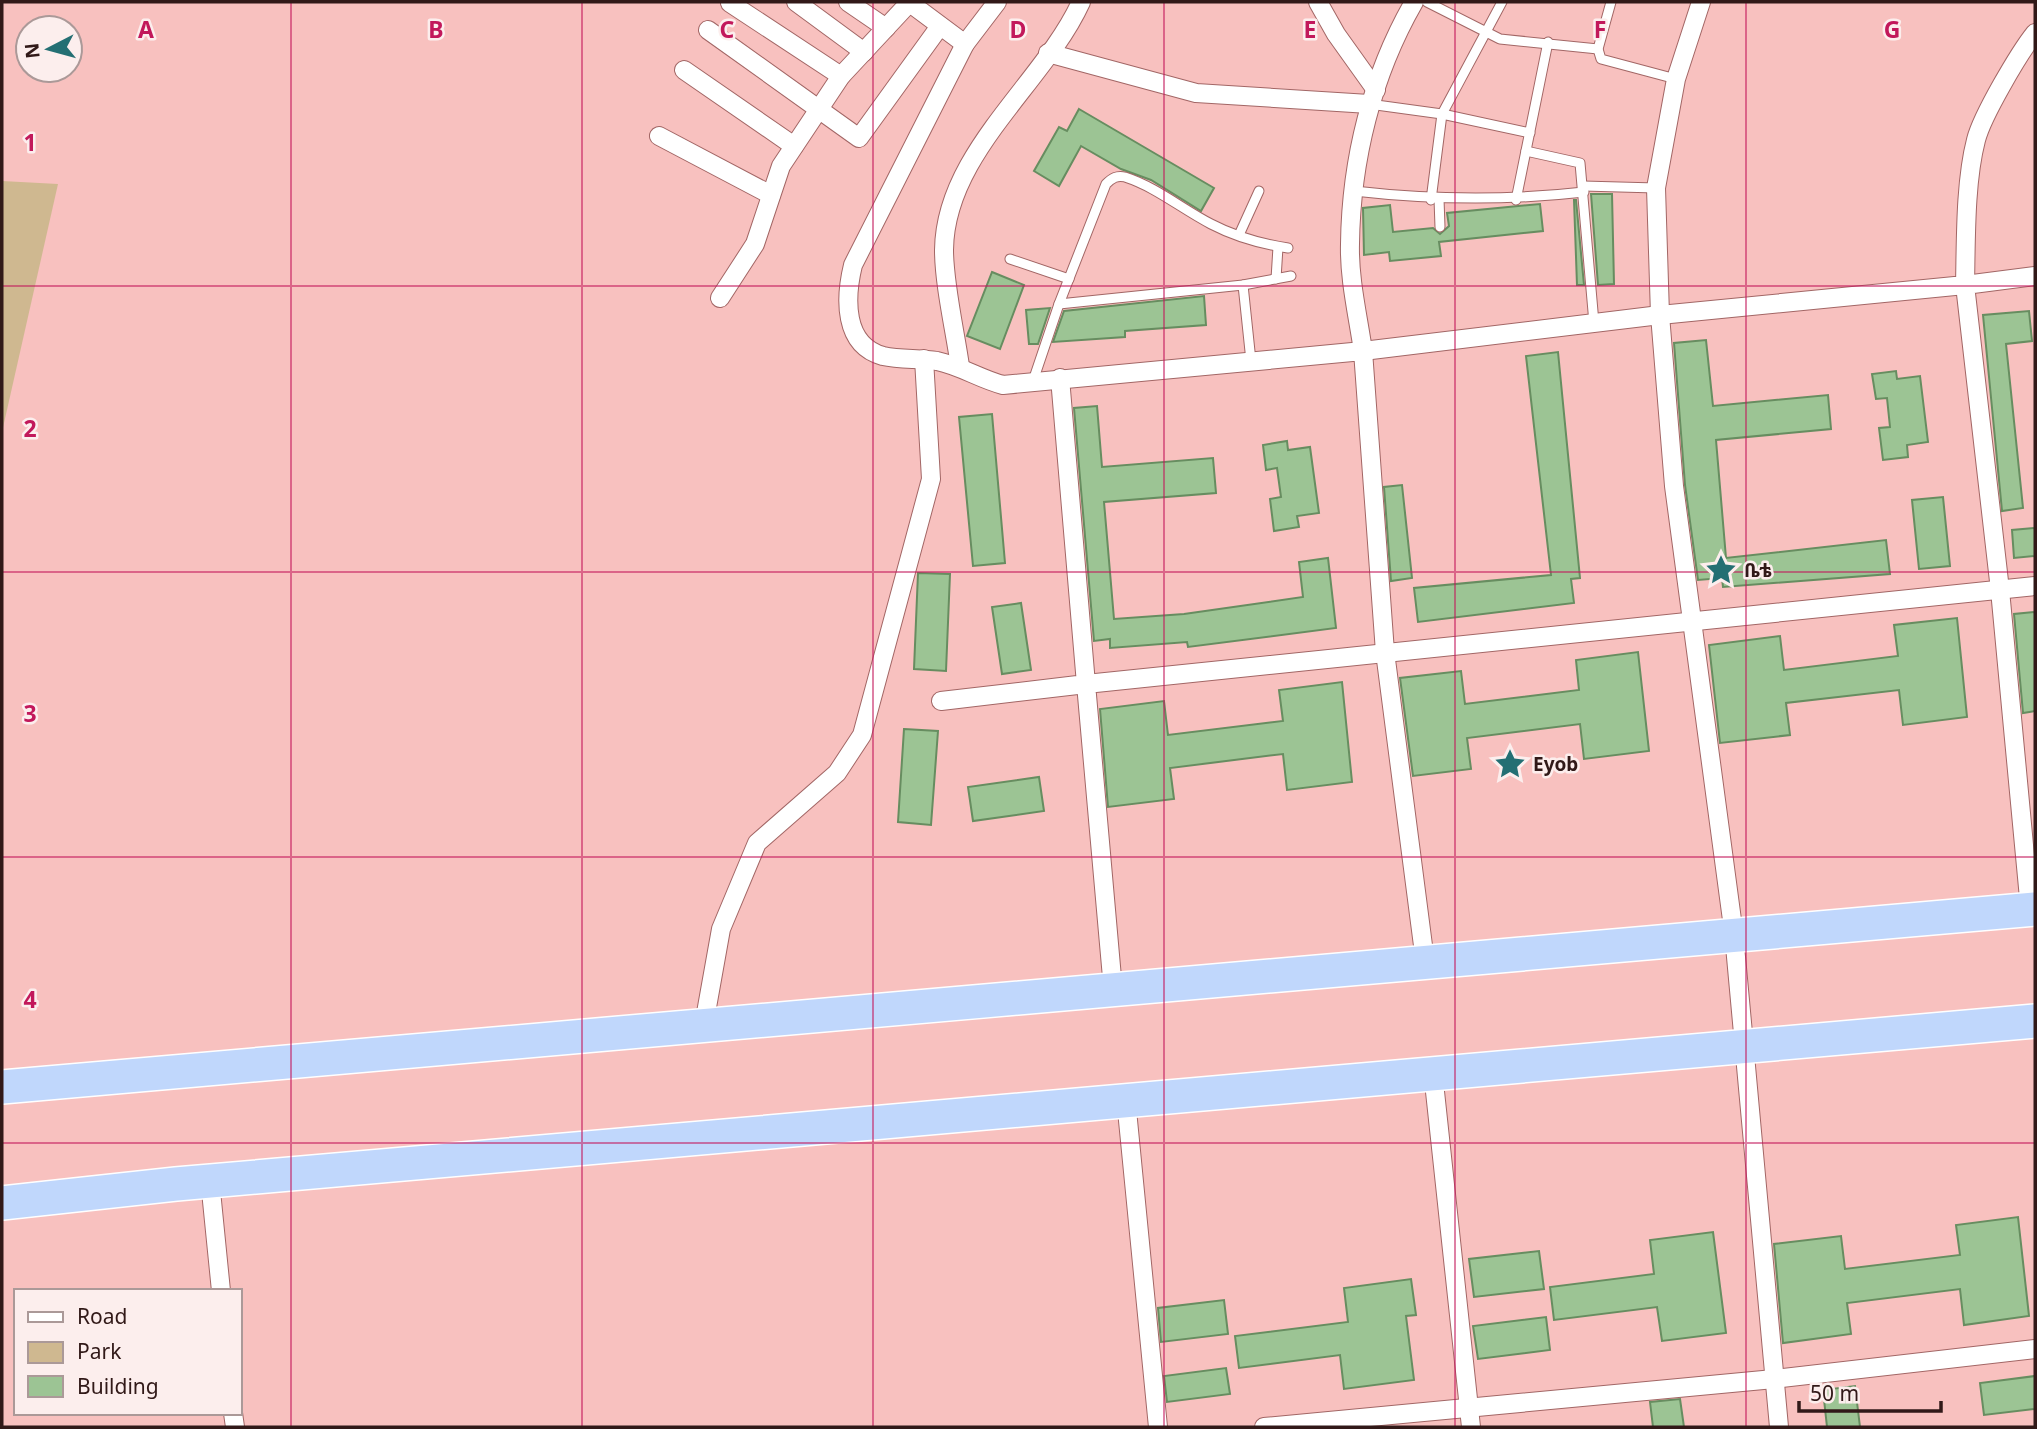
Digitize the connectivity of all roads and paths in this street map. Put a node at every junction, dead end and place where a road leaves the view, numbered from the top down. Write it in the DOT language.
graph roads {
  1 [pos="796,2"];
  2 [pos="848,2"];
  3 [pos="997,2"];
  4 [pos="1081,2"];
  5 [pos="1318,2"];
  6 [pos="1414,2"];
  7 [pos="1427,2"];
  8 [pos="1502,2"];
  9 [pos="1611,2"];
  10 [pos="730,3"];
  11 [pos="910,3"];
  12 [pos="1698,3"];
  13 [pos="940,26"];
  14 [pos="886,29"];
  15 [pos="708,30"];
  16 [pos="1484,31"];
  17 [pos="2035,33"];
  18 [pos="1548,42"];
  19 [pos="965,44"];
  20 [pos="1598,49"];
  21 [pos="864,52"];
  22 [pos="1048,53"];
  23 [pos="684,70"];
  24 [pos="841,76"];
  25 [pos="1676,79"];
  26 [pos="1372,97"];
  27 [pos="820,108"];
  28 [pos="1442,114"];
  29 [pos="1530,133"];
  30 [pos="659,136"];
  31 [pos="794,146"];
  32 [pos="1526,151"];
  33 [pos="1656,188"];
  34 [pos="1584,189"];
  35 [pos="1259,191"];
  36 [pos="1354,191"];
  37 [pos="771,195"];
  38 [pos="1435,200"];
  39 [pos="1516,200"];
  40 [pos="1440,227"];
  41 [pos="1239,235"];
  42 [pos="1010,259"];
  43 [pos="1292,276"];
  44 [pos="2035,276"];
  45 [pos="1069,279"];
  46 [pos="1276,279"];
  47 [pos="1243,285"];
  48 [pos="1965,285"];
  49 [pos="720,298"];
  50 [pos="1059,304"];
  51 [pos="1660,315"];
  52 [pos="1594,323"];
  53 [pos="1363,351"];
  54 [pos="924,359"];
  55 [pos="1251,361"];
  56 [pos="960,366"];
  57 [pos="1060,378"];
  58 [pos="1033,381"];
  59 [pos="2035,586"];
  60 [pos="2000,590"];
  61 [pos="1691,622"];
  62 [pos="1385,652"];
  63 [pos="1086,684"];
  64 [pos="941,701"];
  65 [pos="2033,909"];
  66 [pos="1734,935"];
  67 [pos="1425,961"];
  68 [pos="1113,989"];
  69 [pos="2035,1021"];
  70 [pos="704,1024"];
  71 [pos="1745,1046"];
  72 [pos="1433,1073"];
  73 [pos="2,1087"];
  74 [pos="1126,1100"];
  75 [pos="210,1181"];
  76 [pos="2,1203"];
  77 [pos="221,1289"];
  78 [pos="2035,1349"];
  79 [pos="1774,1379"];
  80 [pos="1468,1408"];
  81 [pos="1158,1427"];
  82 [pos="1264,1427"];
  83 [pos="1471,1427"];
  84 [pos="1779,1427"];
  1 -- 21 [label="street"];
  2 -- 14 [label="street"];
  3 -- 19 [label="street"];
  4 -- 22 [label="street"];
  5 -- 26 [label="street"];
  6 -- 26 [label="street"];
  7 -- 16 [label="lane"];
  8 -- 16 [label="lane"];
  9 -- 20 [label="lane"];
  10 -- 24 [label="street"];
  11 -- 13 [label="street"];
  11 -- 14 [label="street"];
  12 -- 25 [label="street"];
  13 -- 19 [label="street"];
  13 -- 27 [label="street"];
  14 -- 21 [label="street"];
  15 -- 27 [label="street"];
  16 -- 18 [label="lane"];
  16 -- 28 [label="lane"];
  17 -- 48 [label="street"];
  18 -- 20 [label="lane"];
  18 -- 29 [label="lane"];
  19 -- 54 [label="street"];
  20 -- 25 [label="lane"];
  21 -- 24 [label="street"];
  22 -- 26 [label="street"];
  22 -- 56 [label="street"];
  23 -- 31 [label="street"];
  24 -- 27 [label="street"];
  25 -- 33 [label="street"];
  26 -- 28 [label="lane"];
  26 -- 36 [label="street"];
  27 -- 31 [label="street"];
  28 -- 29 [label="lane"];
  28 -- 38 [label="lane"];
  29 -- 32 [label="lane"];
  30 -- 37 [label="street"];
  31 -- 37 [label="street"];
  32 -- 34 [label="lane"];
  32 -- 39 [label="lane"];
  33 -- 34 [label="lane"];
  33 -- 51 [label="street"];
  34 -- 39 [label="lane"];
  34 -- 52 [label="lane"];
  35 -- 41 [label="lane"];
  36 -- 38 [label="lane"];
  36 -- 53 [label="street"];
  37 -- 49 [label="street"];
  38 -- 39 [label="lane"];
  38 -- 40 [label="lane"];
  41 -- 45 [label="lane"];
  41 -- 46 [label="lane"];
  42 -- 45 [label="lane"];
  43 -- 46 [label="lane"];
  44 -- 48 [label="street"];
  45 -- 50 [label="lane"];
  46 -- 47 [label="lane"];
  47 -- 50 [label="lane"];
  47 -- 55 [label="lane"];
  48 -- 51 [label="street"];
  48 -- 60 [label="street"];
  50 -- 58 [label="lane"];
  51 -- 52 [label="street"];
  51 -- 61 [label="street"];
  52 -- 53 [label="street"];
  53 -- 55 [label="street"];
  53 -- 62 [label="street"];
  54 -- 56 [label="street"];
  54 -- 70 [label="street"];
  55 -- 57 [label="street"];
  56 -- 58 [label="street"];
  57 -- 58 [label="street"];
  57 -- 63 [label="street"];
  59 -- 60 [label="street"];
  60 -- 61 [label="street"];
  60 -- 65 [label="street"];
  61 -- 62 [label="street"];
  61 -- 66 [label="street"];
  62 -- 63 [label="street"];
  62 -- 67 [label="street"];
  63 -- 64 [label="street"];
  63 -- 68 [label="street"];
  65 -- 66 [label="highway"];
  66 -- 67 [label="highway"];
  66 -- 71 [label="street"];
  67 -- 68 [label="highway"];
  68 -- 70 [label="highway"];
  69 -- 71 [label="highway"];
  70 -- 73 [label="highway"];
  71 -- 72 [label="highway"];
  71 -- 79 [label="street"];
  72 -- 74 [label="highway"];
  72 -- 80 [label="street"];
  74 -- 75 [label="highway"];
  74 -- 81 [label="street"];
  75 -- 76 [label="highway"];
  75 -- 77 [label="street"];
  78 -- 79 [label="street"];
  79 -- 80 [label="street"];
  79 -- 84 [label="street"];
  80 -- 82 [label="street"];
  80 -- 83 [label="street"];
}
